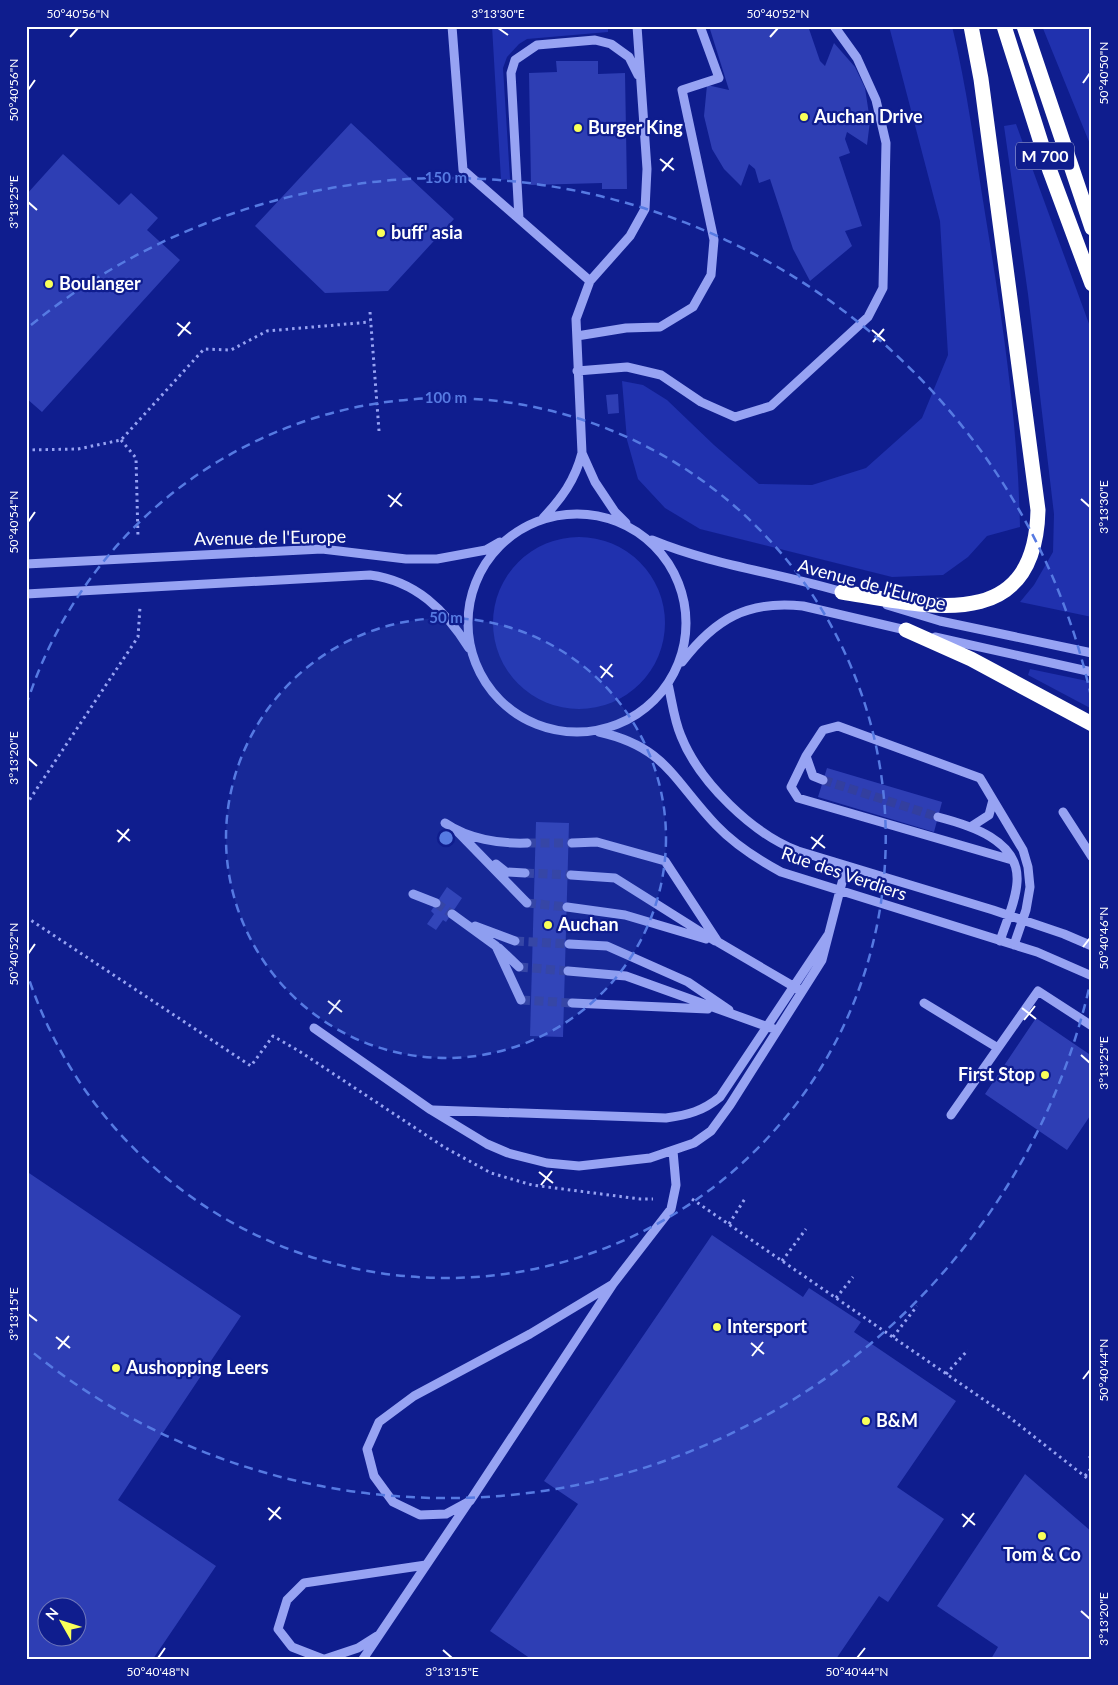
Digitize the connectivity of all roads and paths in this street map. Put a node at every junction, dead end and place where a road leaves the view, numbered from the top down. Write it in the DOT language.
graph roads {
  1 [pos="452,26"];
  2 [pos="637,26"];
  3 [pos="700,26"];
  4 [pos="834,26"];
  5 [pos="971,26"];
  6 [pos="1004,26"];
  7 [pos="1024,26"];
  8 [pos="640,80"];
  9 [pos="519,219"];
  10 [pos="1092,228"];
  11 [pos="590,281"];
  12 [pos="1092,284"];
  13 [pos="370,312"];
  14 [pos="370,322"];
  15 [pos="577,336"];
  16 [pos="577,371"];
  17 [pos="379,431"];
  18 [pos="121,440"];
  19 [pos="26,450"];
  20 [pos="582,453"];
  21 [pos="542,520"];
  22 [pos="631,528"];
  23 [pos="509,537"];
  24 [pos="647,538"];
  25 [pos="138,558"];
  26 [pos="26,564"];
  27 [pos="139,588"];
  28 [pos="842,592"];
  29 [pos="26,594"];
  30 [pos="906,630"];
  31 [pos="1092,653"];
  32 [pos="472,654"];
  33 [pos="677,668"];
  34 [pos="1092,672"];
  35 [pos="668,684"];
  36 [pos="1092,724"];
  37 [pos="596,731"];
  38 [pos="806,756"];
  39 [pos="823,780"];
  40 [pos="993,800"];
  41 [pos="26,805"];
  42 [pos="1063,812"];
  43 [pos="938,817"];
  44 [pos="445,823"];
  45 [pos="972,826"];
  46 [pos="456,830"];
  47 [pos="527,843"];
  48 [pos="572,843"];
  49 [pos="1092,857"];
  50 [pos="1012,860"];
  51 [pos="846,867"];
  52 [pos="525,873"];
  53 [pos="571,875"];
  54 [pos="840,892"];
  55 [pos="413,894"];
  56 [pos="527,902"];
  57 [pos="436,903"];
  58 [pos="567,907"];
  59 [pos="452,914"];
  60 [pos="1008,915"];
  61 [pos="1022,920"];
  62 [pos="468,924"];
  63 [pos="831,931"];
  64 [pos="1000,940"];
  65 [pos="515,941"];
  66 [pos="718,942"];
  67 [pos="569,944"];
  68 [pos="1014,945"];
  69 [pos="496,946"];
  70 [pos="1092,946"];
  71 [pos="519,967"];
  72 [pos="568,971"];
  73 [pos="1092,976"];
  74 [pos="794,987"];
  75 [pos="803,992"];
  76 [pos="521,1000"];
  77 [pos="572,1003"];
  78 [pos="924,1003"];
  79 [pos="719,1010"];
  80 [pos="739,1017"];
  81 [pos="1092,1026"];
  82 [pos="768,1027"];
  83 [pos="314,1028"];
  84 [pos="778,1031"];
  85 [pos="998,1048"];
  86 [pos="431,1110"];
  87 [pos="951,1115"];
  88 [pos="673,1150"];
  89 [pos="746,1197"];
  90 [pos="729,1224"];
  91 [pos="806,1229"];
  92 [pos="782,1261"];
  93 [pos="853,1277"];
  94 [pos="613,1284"];
  95 [pos="836,1298"];
  96 [pos="917,1306"];
  97 [pos="893,1337"];
  98 [pos="968,1350"];
  99 [pos="946,1374"];
  100 [pos="1092,1467"];
  101 [pos="1085,1476"];
  102 [pos="470,1501"];
  103 [pos="426,1565"];
  104 [pos="380,1634"];
  105 [pos="324,1659"];
  106 [pos="363,1659"];
  1 -- 9 [label="street"];
  2 -- 8 [label="street"];
  3 -- 15 [label="street"];
  4 -- 16 [label="street"];
  5 -- 28 [label="highway"];
  6 -- 12 [label="highway, M 700"];
  7 -- 10 [label="highway, M 700"];
  8 -- 9 [label="street"];
  8 -- 11 [label="street"];
  9 -- 11 [label="street"];
  11 -- 15 [label="street"];
  13 -- 14 [label="path"];
  14 -- 17 [label="path"];
  14 -- 18 [label="path"];
  15 -- 16 [label="street"];
  16 -- 20 [label="street"];
  18 -- 19 [label="path"];
  18 -- 25 [label="path"];
  20 -- 21 [label="street"];
  20 -- 22 [label="street"];
  21 -- 22 [label="street"];
  21 -- 23 [label="street, Avenue de l'Europe"];
  22 -- 24 [label="street"];
  23 -- 25 [label="street, Avenue de l'Europe"];
  23 -- 32 [label="street"];
  24 -- 28 [label="street, Avenue de l'Europe"];
  24 -- 33 [label="street"];
  25 -- 26 [label="street, Avenue de l'Europe"];
  27 -- 29 [label="street"];
  27 -- 32 [label="street"];
  27 -- 41 [label="path"];
  28 -- 31 [label="street, Avenue de l'Europe"];
  30 -- 33 [label="street, Avenue de l'Europe"];
  30 -- 34 [label="street, Avenue de l'Europe"];
  30 -- 36 [label="highway"];
  32 -- 37 [label="street"];
  33 -- 35 [label="street"];
  35 -- 37 [label="street"];
  35 -- 51 [label="street, Rue des Verdiers"];
  37 -- 54 [label="street, Rue des Verdiers"];
  38 -- 39 [label="street"];
  38 -- 40 [label="street"];
  38 -- 50 [label="street"];
  40 -- 45 [label="street"];
  40 -- 61 [label="street"];
  42 -- 49 [label="street"];
  43 -- 45 [label="street"];
  44 -- 46 [label="street"];
  45 -- 50 [label="street"];
  46 -- 47 [label="street"];
  46 -- 52 [label="street"];
  46 -- 56 [label="street"];
  48 -- 66 [label="street"];
  50 -- 60 [label="street"];
  51 -- 54 [label="street"];
  51 -- 60 [label="street, Rue des Verdiers"];
  53 -- 66 [label="street"];
  54 -- 63 [label="street"];
  54 -- 64 [label="street, Rue des Verdiers"];
  55 -- 57 [label="street"];
  58 -- 66 [label="street"];
  59 -- 62 [label="street"];
  60 -- 61 [label="street, Rue des Verdiers"];
  60 -- 64 [label="street"];
  61 -- 68 [label="street"];
  61 -- 70 [label="street, Rue des Verdiers"];
  62 -- 65 [label="street"];
  62 -- 69 [label="street"];
  63 -- 74 [label="street"];
  63 -- 75 [label="street"];
  64 -- 68 [label="street, Rue des Verdiers"];
  66 -- 74 [label="street"];
  67 -- 80 [label="street"];
  68 -- 73 [label="street, Rue des Verdiers"];
  69 -- 71 [label="street"];
  69 -- 76 [label="street"];
  72 -- 79 [label="street"];
  74 -- 75 [label="street"];
  74 -- 82 [label="street"];
  75 -- 84 [label="street"];
  77 -- 79 [label="street"];
  78 -- 85 [label="street"];
  79 -- 80 [label="street"];
  80 -- 82 [label="street"];
  81 -- 85 [label="street"];
  82 -- 84 [label="street"];
  82 -- 86 [label="street"];
  83 -- 86 [label="street"];
  84 -- 88 [label="street"];
  85 -- 87 [label="street"];
  86 -- 88 [label="street"];
  88 -- 94 [label="street"];
  89 -- 90 [label="path"];
  91 -- 92 [label="path"];
  93 -- 95 [label="path"];
  94 -- 102 [label="street"];
  94 -- 102 [label="street"];
  96 -- 97 [label="path"];
  98 -- 99 [label="path"];
  100 -- 101 [label="path"];
  102 -- 103 [label="street"];
  103 -- 104 [label="street"];
  103 -- 105 [label="street"];
  104 -- 105 [label="street"];
  104 -- 106 [label="street"];
}
